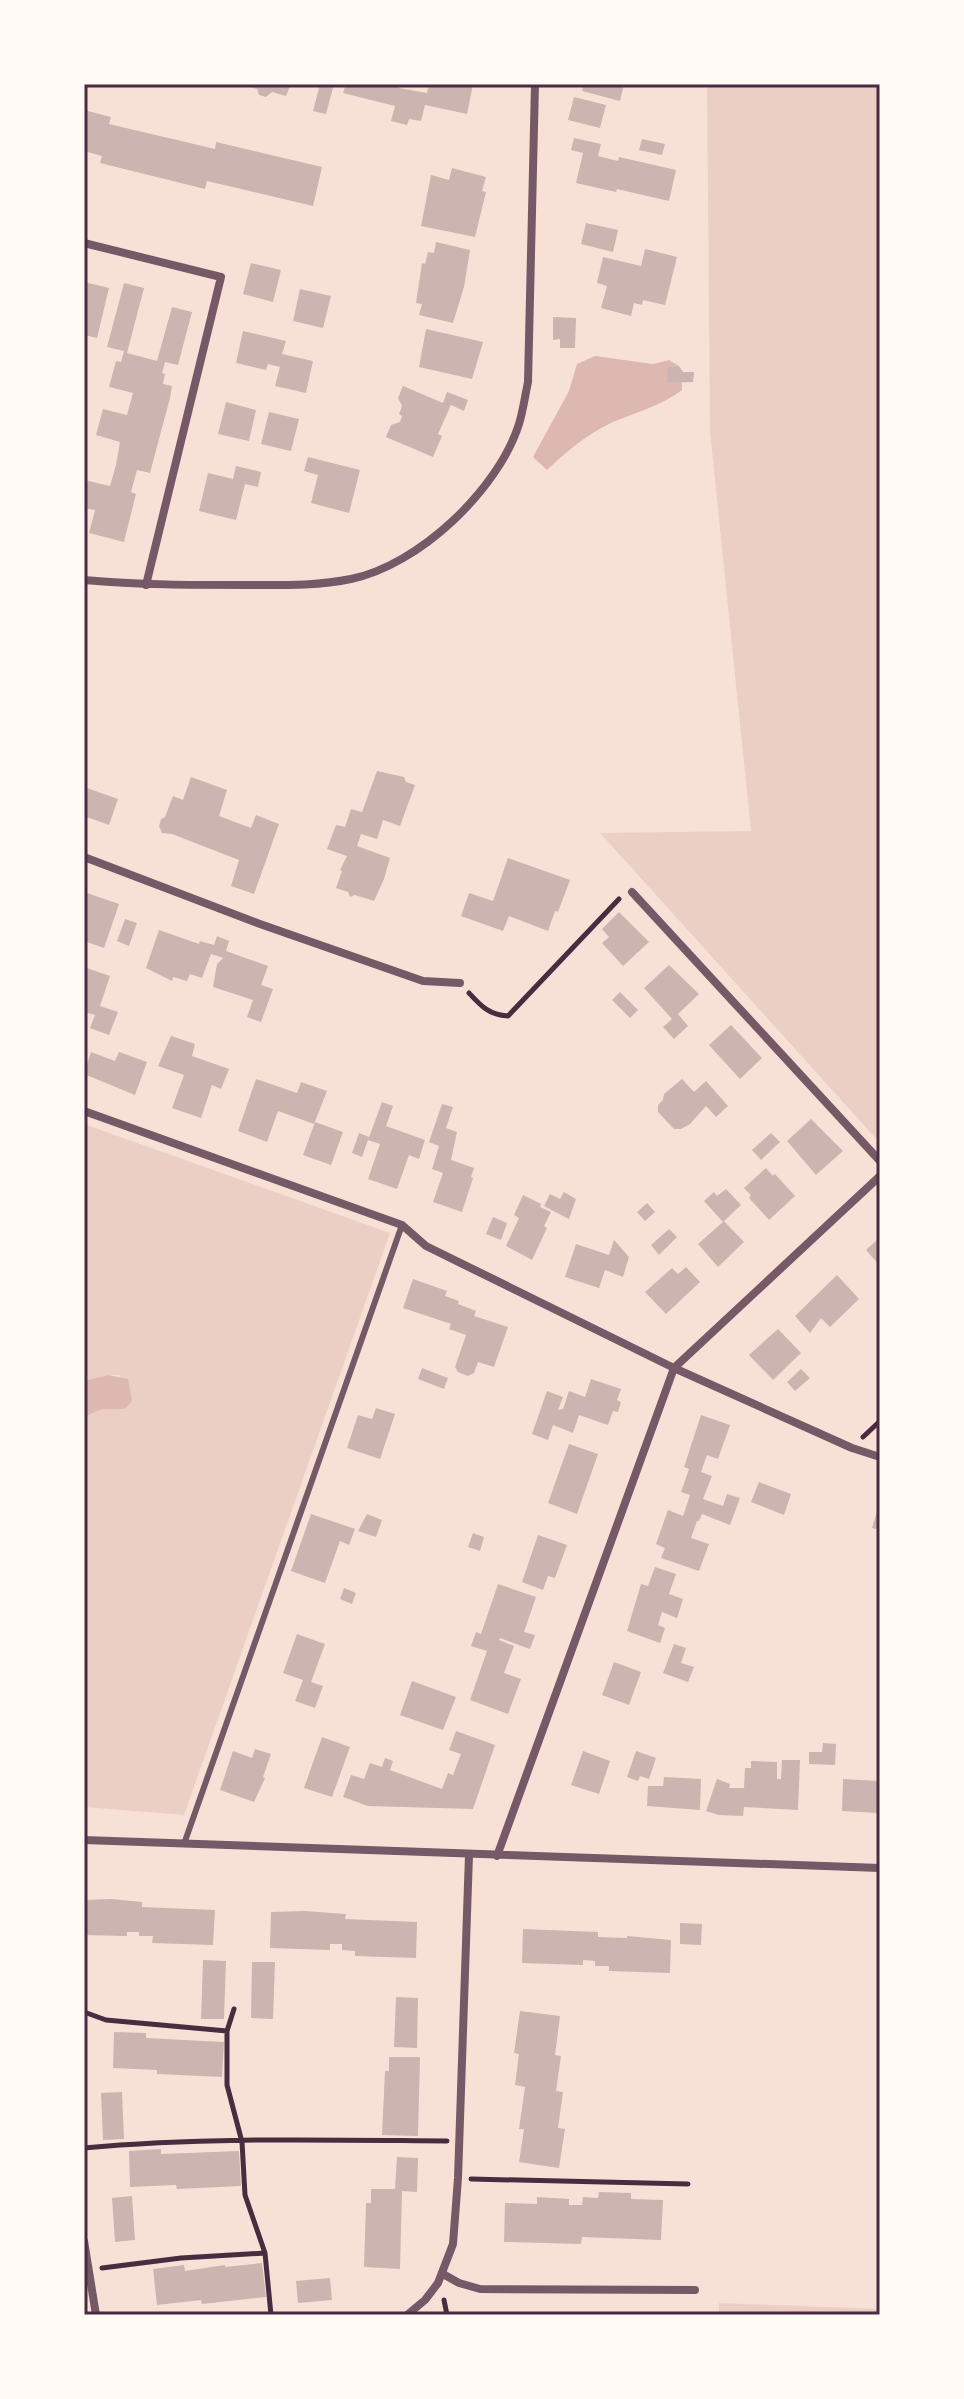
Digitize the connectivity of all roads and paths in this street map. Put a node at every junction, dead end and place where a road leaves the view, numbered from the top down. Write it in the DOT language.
graph roads {
  1 [pos="535,84"];
  2 [pos="84,243"];
  3 [pos="84,580"];
  4 [pos="146,585"];
  5 [pos="84,857"];
  6 [pos="632,892"];
  7 [pos="460,983"];
  8 [pos="84,1111"];
  9 [pos="880,1161"];
  10 [pos="880,1176"];
  11 [pos="402,1225"];
  12 [pos="674,1368"];
  13 [pos="880,1457"];
  14 [pos="84,1840"];
  15 [pos="184,1844"];
  16 [pos="469,1855"];
  17 [pos="497,1856"];
  18 [pos="880,1868"];
  19 [pos="234,2009"];
  20 [pos="84,2012"];
  21 [pos="227,2031"];
  22 [pos="242,2142"];
  23 [pos="460,2142"];
  24 [pos="84,2148"];
  25 [pos="458,2178"];
  26 [pos="688,2184"];
  27 [pos="84,2241"];
  28 [pos="265,2253"];
  29 [pos="89,2269"];
  30 [pos="443,2274"];
  31 [pos="695,2290"];
  32 [pos="96,2315"];
  33 [pos="271,2315"];
  34 [pos="407,2315"];
  1 -- 4 [label="street"];
  2 -- 4 [label="street"];
  3 -- 4 [label="street"];
  5 -- 7 [label="street"];
  6 -- 7 [label="path"];
  6 -- 9 [label="street"];
  8 -- 11 [label="street"];
  10 -- 12 [label="street"];
  11 -- 12 [label="street"];
  11 -- 15 [label="lane"];
  12 -- 13 [label="street"];
  12 -- 17 [label="street"];
  14 -- 15 [label="street"];
  15 -- 16 [label="street"];
  16 -- 17 [label="street"];
  16 -- 23 [label="street"];
  17 -- 18 [label="street"];
  19 -- 21 [label="path"];
  20 -- 21 [label="path"];
  21 -- 22 [label="path"];
  22 -- 23 [label="path"];
  22 -- 24 [label="path"];
  22 -- 28 [label="path"];
  23 -- 25 [label="street"];
  25 -- 26 [label="path"];
  25 -- 30 [label="street"];
  27 -- 29 [label="street"];
  28 -- 29 [label="path"];
  28 -- 33 [label="path"];
  29 -- 32 [label="street"];
  30 -- 31 [label="street"];
  30 -- 34 [label="street"];
}
